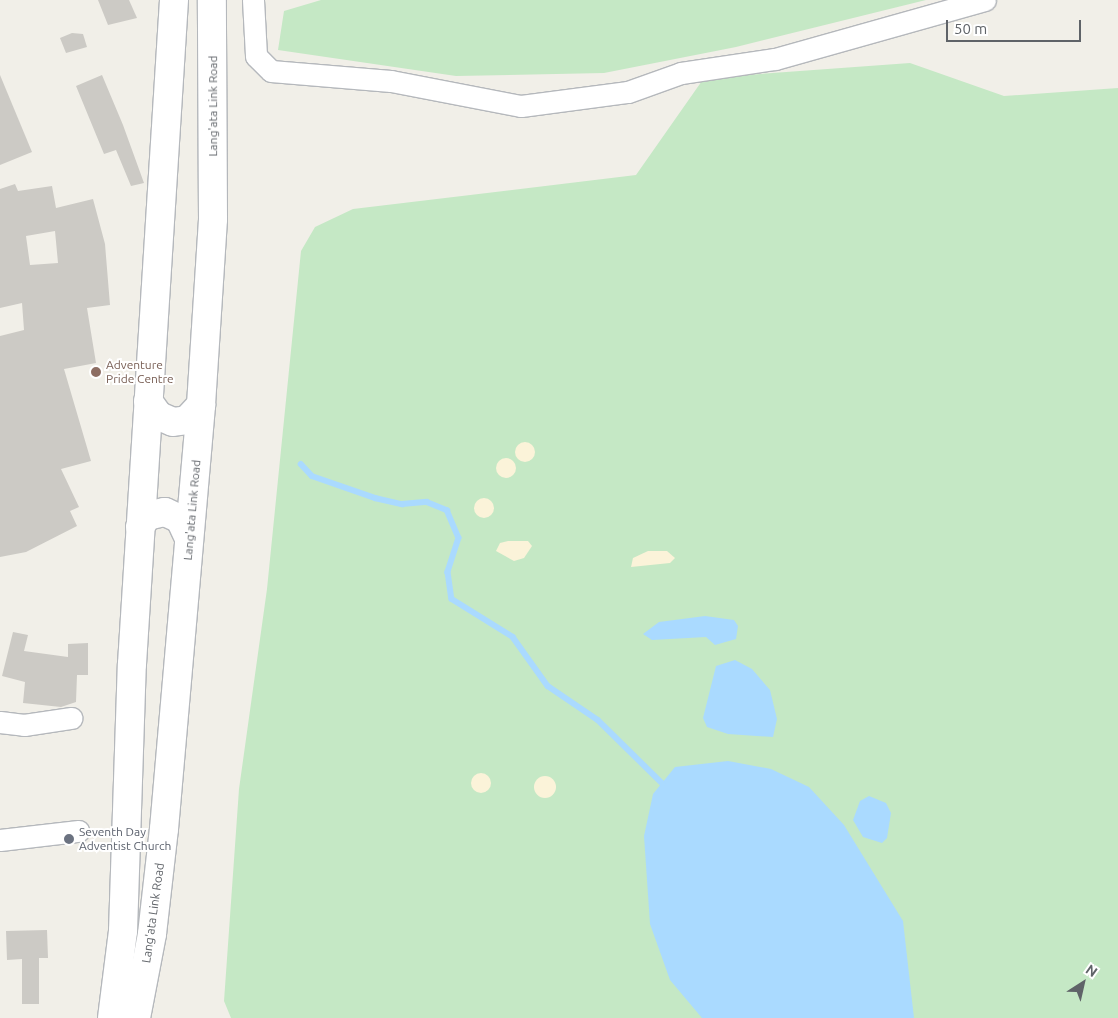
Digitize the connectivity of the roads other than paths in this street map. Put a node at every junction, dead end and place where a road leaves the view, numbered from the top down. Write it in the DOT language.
graph roads {
  1 [pos="174,0"];
  2 [pos="212,0"];
  3 [pos="253,0"];
  4 [pos="985,0"];
  5 [pos="148,401"];
  6 [pos="201,405"];
  7 [pos="140,527"];
  8 [pos="189,538"];
  9 [pos="71,718"];
  10 [pos="0,722"];
  11 [pos="78,831"];
  12 [pos="0,840"];
  13 [pos="112,1018"];
  14 [pos="136,1018"];
  1 -- 5 [label="main road"];
  2 -- 6 [label="main road, Lang'ata Link Road"];
  3 -- 4 [label="street"];
  5 -- 6 [label="main road"];
  5 -- 7 [label="main road"];
  6 -- 8 [label="main road, Lang'ata Link Road"];
  7 -- 8 [label="main road"];
  7 -- 13 [label="main road"];
  8 -- 14 [label="main road, Lang'ata Link Road"];
  9 -- 10 [label="street"];
  11 -- 12 [label="street"];
}
